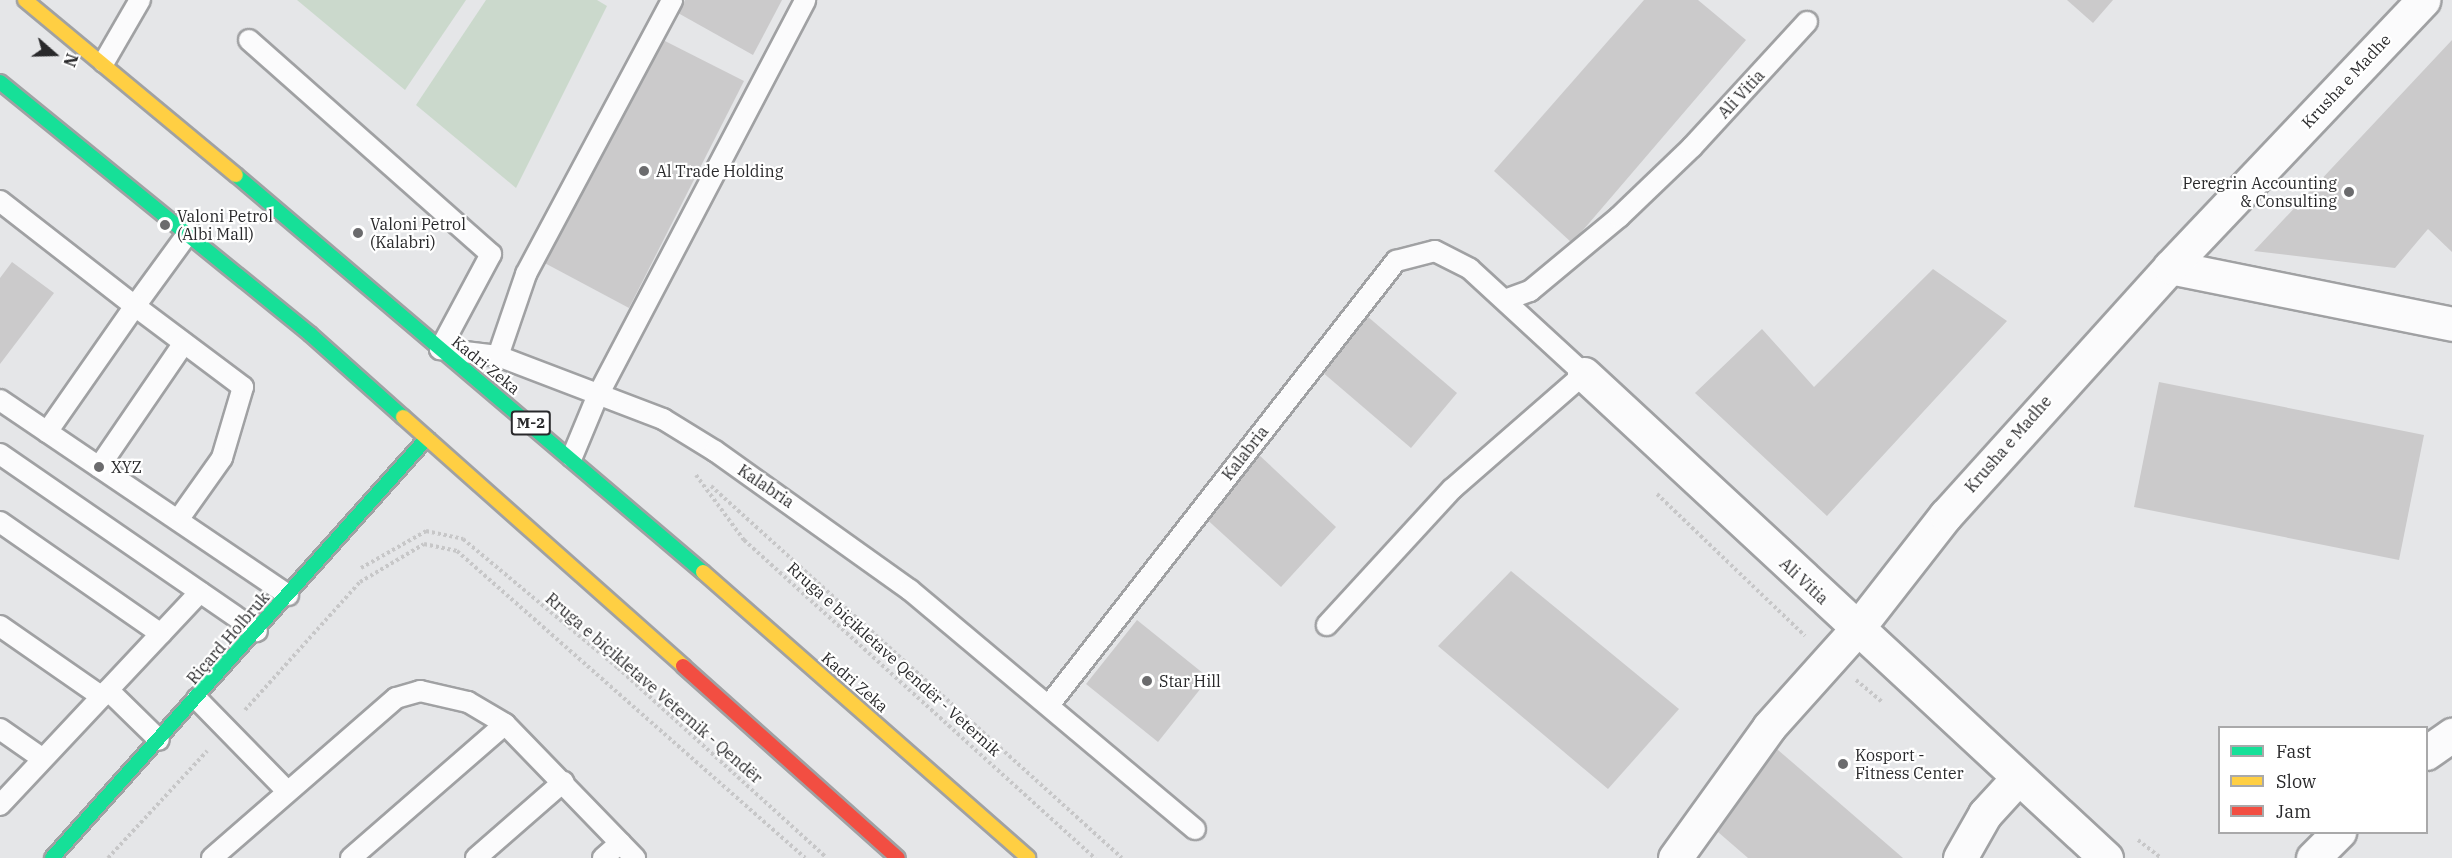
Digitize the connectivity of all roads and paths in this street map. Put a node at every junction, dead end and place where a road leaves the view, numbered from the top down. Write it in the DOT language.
graph roads {
  1 [pos="25,0"];
  2 [pos="140,0"];
  3 [pos="672,0"];
  4 [pos="805,0"];
  5 [pos="2423,0"];
  6 [pos="1808,22"];
  7 [pos="249,40"];
  8 [pos="105,62"];
  9 [pos="0,82"];
  10 [pos="0,201"];
  11 [pos="189,232"];
  12 [pos="1435,251"];
  13 [pos="2170,267"];
  14 [pos="1505,300"];
  15 [pos="135,306"];
  16 [pos="2452,324"];
  17 [pos="184,343"];
  18 [pos="440,349"];
  19 [pos="498,356"];
  20 [pos="1584,374"];
  21 [pos="597,397"];
  22 [pos="0,400"];
  23 [pos="47,432"];
  24 [pos="427,438"];
  25 [pos="0,454"];
  26 [pos="572,457"];
  27 [pos="99,467"];
  28 [pos="178,520"];
  29 [pos="0,522"];
  30 [pos="463,539"];
  31 [pos="200,592"];
  32 [pos="288,595"];
  33 [pos="1327,625"];
  34 [pos="0,626"];
  35 [pos="1856,630"];
  36 [pos="256,631"];
  37 [pos="161,634"];
  38 [pos="105,694"];
  39 [pos="197,699"];
  40 [pos="1049,705"];
  41 [pos="505,724"];
  42 [pos="0,729"];
  43 [pos="2452,735"];
  44 [pos="159,740"];
  45 [pos="2428,752"];
  46 [pos="43,759"];
  47 [pos="2018,778"];
  48 [pos="563,782"];
  49 [pos="287,791"];
  50 [pos="0,805"];
  51 [pos="1195,829"];
  52 [pos="2337,834"];
  53 [pos="620,843"];
  54 [pos="52,858"];
  55 [pos="212,858"];
  56 [pos="351,858"];
  57 [pos="476,858"];
  58 [pos="603,858"];
  59 [pos="635,858"];
  60 [pos="827,858"];
  61 [pos="898,858"];
  62 [pos="1028,858"];
  63 [pos="1095,858"];
  64 [pos="1122,858"];
  65 [pos="1675,858"];
  66 [pos="1960,858"];
  67 [pos="2106,858"];
  68 [pos="2313,858"];
  1 -- 8 [label="main road, Kadri Zeka / M-2"];
  2 -- 8 [label="lane"];
  3 -- 19 [label="lane"];
  4 -- 21 [label="lane"];
  5 -- 13 [label="street, Krusha e Madhe"];
  6 -- 14 [label="lane, Ali Vitia"];
  7 -- 18 [label="lane"];
  8 -- 18 [label="main road, Kadri Zeka / M-2"];
  9 -- 11 [label="main road"];
  10 -- 15 [label="lane"];
  11 -- 15 [label="lane"];
  11 -- 24 [label="main road"];
  12 -- 14 [label="lane, Ali Vitia"];
  12 -- 40 [label="lane, Kalabria"];
  13 -- 16 [label="street"];
  13 -- 35 [label="street, Krusha e Madhe"];
  14 -- 20 [label="lane, Ali Vitia"];
  15 -- 17 [label="lane"];
  15 -- 23 [label="lane"];
  17 -- 27 [label="lane"];
  17 -- 28 [label="lane"];
  18 -- 19 [label="lane, Kalabria"];
  18 -- 26 [label="main road, Kadri Zeka / M-2"];
  19 -- 21 [label="lane, Kalabria"];
  20 -- 33 [label="lane"];
  20 -- 35 [label="street, Ali Vitia"];
  21 -- 26 [label="lane"];
  21 -- 40 [label="lane, Kalabria"];
  22 -- 23 [label="lane"];
  23 -- 27 [label="lane"];
  24 -- 32 [label="main road, Riçard Holbruk"];
  24 -- 61 [label="main road"];
  25 -- 31 [label="lane"];
  26 -- 62 [label="main road, Kadri Zeka / M-2"];
  27 -- 28 [label="lane"];
  28 -- 32 [label="lane"];
  29 -- 37 [label="lane"];
  30 -- 60 [label="path, Rruga e biçikletave Veternik - Qendër"];
  31 -- 36 [label="lane"];
  31 -- 37 [label="lane"];
  32 -- 36 [label="main road, Riçard Holbruk"];
  34 -- 38 [label="lane"];
  35 -- 47 [label="street, Ali Vitia"];
  35 -- 65 [label="street, Krusha e Madhe"];
  36 -- 39 [label="main road, Riçard Holbruk"];
  37 -- 38 [label="lane"];
  38 -- 44 [label="lane"];
  38 -- 46 [label="lane"];
  39 -- 44 [label="main road, Riçard Holbruk"];
  39 -- 49 [label="lane"];
  40 -- 51 [label="lane, Kalabria"];
  41 -- 48 [label="lane"];
  41 -- 49 [label="lane"];
  41 -- 56 [label="lane"];
  42 -- 46 [label="lane"];
  43 -- 45 [label="street"];
  44 -- 54 [label="main road, Riçard Holbruk"];
  46 -- 50 [label="lane"];
  47 -- 66 [label="street"];
  47 -- 67 [label="street, Ali Vitia"];
  48 -- 53 [label="lane"];
  48 -- 57 [label="lane"];
  49 -- 55 [label="lane"];
  52 -- 68 [label="street"];
  53 -- 58 [label="lane"];
  53 -- 59 [label="lane"];
  63 -- 64 [label="path, Rruga e biçikletave Qendër - Veternik"];
}
